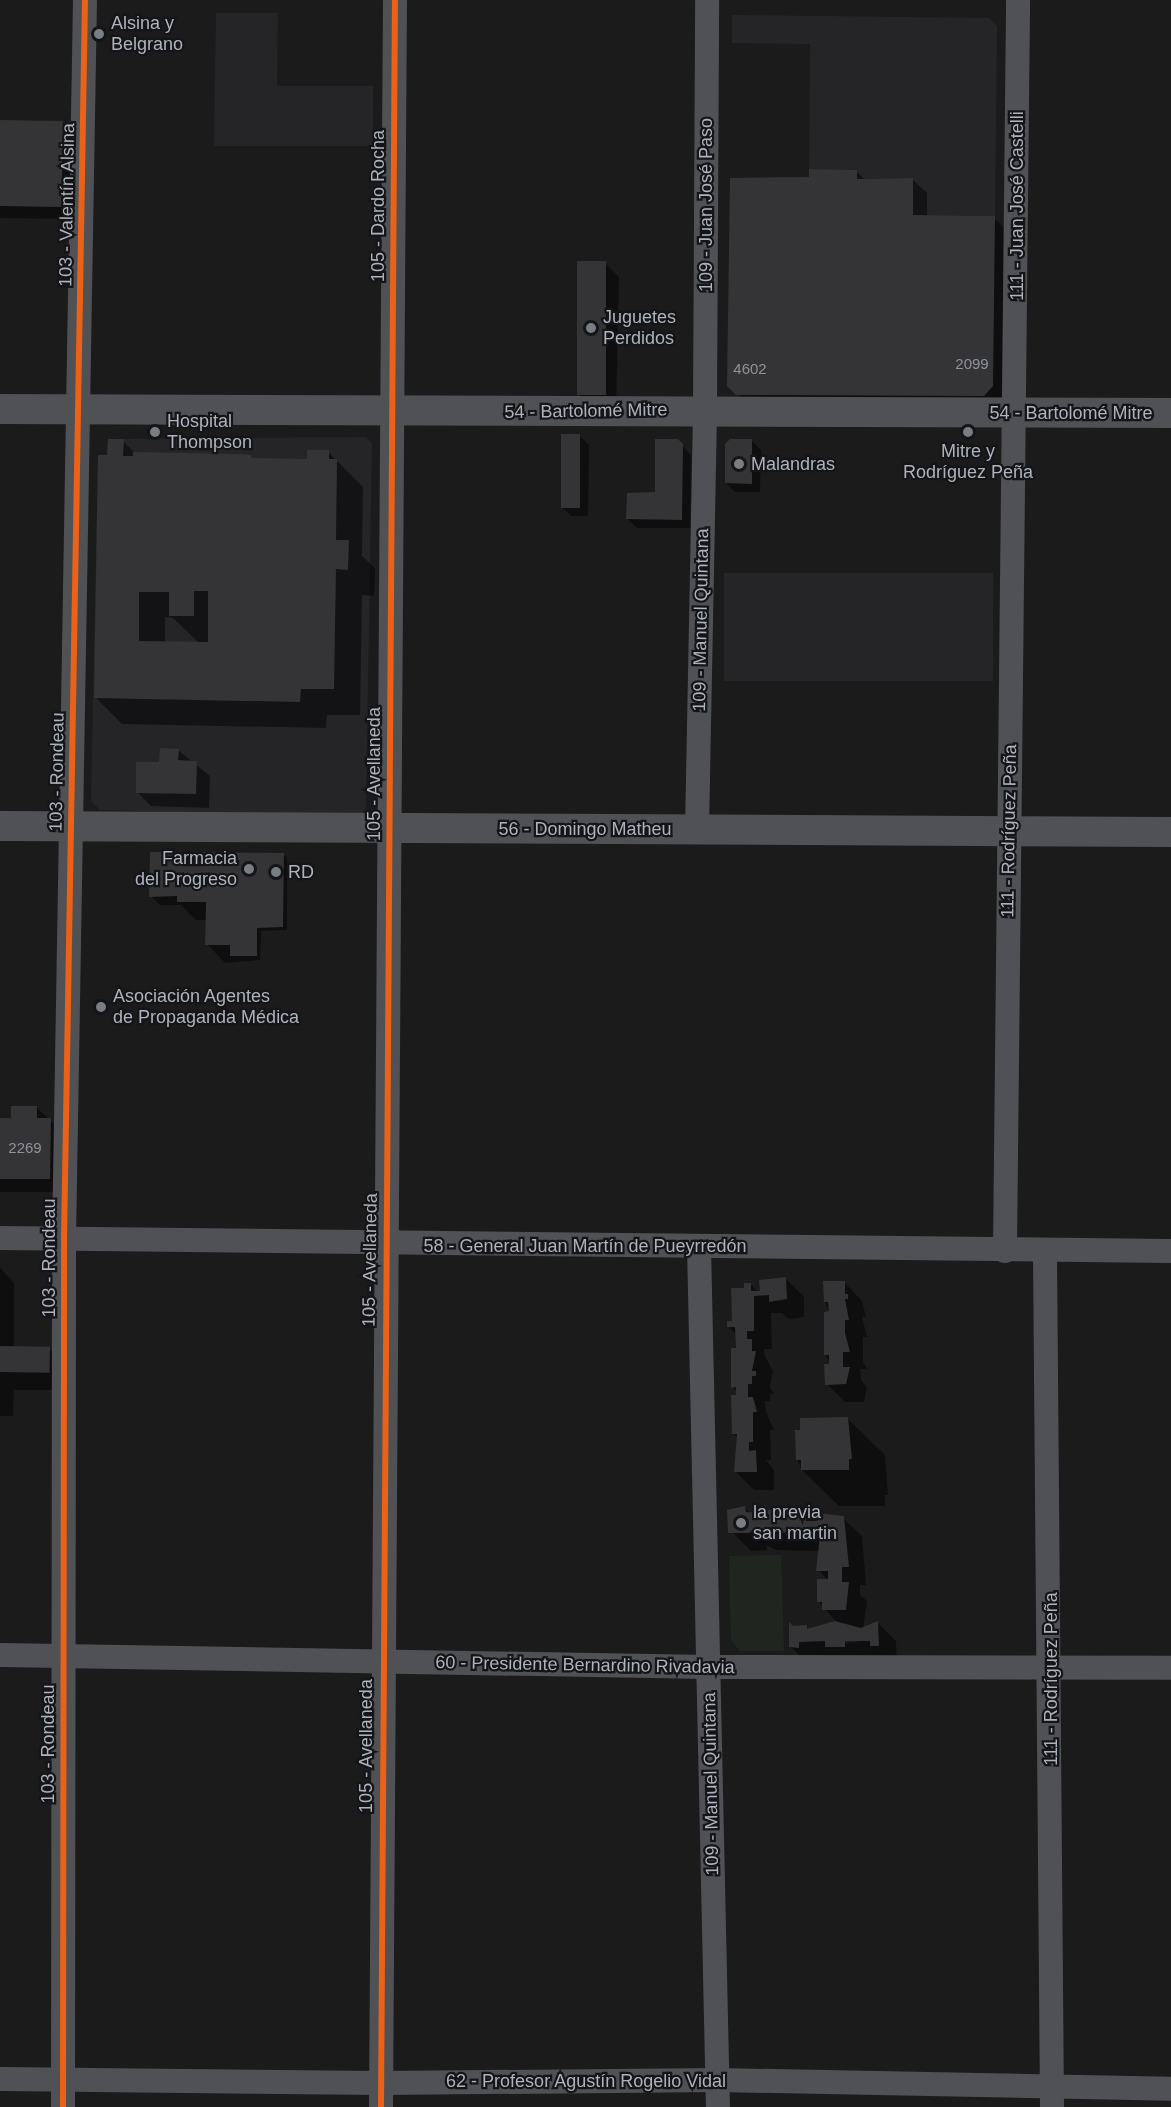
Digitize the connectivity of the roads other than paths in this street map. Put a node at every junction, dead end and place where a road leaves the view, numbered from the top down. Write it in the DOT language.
graph roads {
  1 [pos="85,0"];
  2 [pos="394,0"];
  3 [pos="707,0"];
  4 [pos="1018,0"];
  5 [pos="0,409"];
  6 [pos="77,410"];
  7 [pos="705,410"];
  8 [pos="1015,411"];
  9 [pos="392,413"];
  10 [pos="1171,413"];
  11 [pos="0,826"];
  12 [pos="71,826"];
  13 [pos="390,829"];
  14 [pos="697,830"];
  15 [pos="1009,831"];
  16 [pos="1171,832"];
  17 [pos="0,1238"];
  18 [pos="64,1239"];
  19 [pos="385,1244"];
  20 [pos="699,1246"];
  21 [pos="1005,1251"];
  22 [pos="1171,1251"];
  23 [pos="1045,1252"];
  24 [pos="0,1655"];
  25 [pos="63,1656"];
  26 [pos="381,1662"];
  27 [pos="709,1667"];
  28 [pos="1171,1668"];
  29 [pos="1051,1669"];
  30 [pos="0,2079"];
  31 [pos="64,2079"];
  32 [pos="718,2080"];
  33 [pos="381,2083"];
  34 [pos="1171,2089"];
  35 [pos="1053,2098"];
  36 [pos="63,2107"];
  37 [pos="381,2107"];
  38 [pos="718,2107"];
  1 -- 6 [label="street, 103 - Valentín Alsina"];
  2 -- 9 [label="street, 105 - Dardo Rocha"];
  3 -- 7 [label="street, 109 - Juan José Paso"];
  4 -- 8 [label="street, 111 - Juan José Castelli"];
  5 -- 6 [label="street, 54 - Bartolomé Mitre"];
  6 -- 9 [label="street, 54 - Bartolomé Mitre"];
  6 -- 12 [label="street, 103 - Rondeau"];
  7 -- 8 [label="street, 54 - Bartolomé Mitre"];
  7 -- 9 [label="street, 54 - Bartolomé Mitre"];
  7 -- 14 [label="street, 109 - Manuel Quintana"];
  8 -- 10 [label="street, 54 - Bartolomé Mitre"];
  8 -- 15 [label="street, 111 - Rodríguez Peña"];
  9 -- 13 [label="street, 105 - Avellaneda"];
  11 -- 12 [label="street, 56 - Domingo Matheu"];
  12 -- 13 [label="street, 56 - Domingo Matheu"];
  12 -- 18 [label="street, 103 - Rondeau"];
  13 -- 14 [label="street, 56 - Domingo Matheu"];
  13 -- 19 [label="street, 105 - Avellaneda"];
  14 -- 15 [label="street, 56 - Domingo Matheu"];
  15 -- 16 [label="street, 56 - Domingo Matheu"];
  15 -- 21 [label="street, 111 - Rodríguez Peña"];
  17 -- 18 [label="street, 58 - General Juan Martín de Pueyrredón"];
  18 -- 19 [label="street, 58 - General Juan Martín de Pueyrredón"];
  18 -- 25 [label="street, 103 - Rondeau"];
  19 -- 20 [label="street, 58 - General Juan Martín de Pueyrredón"];
  19 -- 26 [label="street, 105 - Avellaneda"];
  20 -- 21 [label="street, 58 - General Juan Martín de Pueyrredón"];
  20 -- 27 [label="street, 109 - Manuel Quintana"];
  21 -- 23 [label="street, 58 - General Juan Martín de Pueyrredón"];
  22 -- 23 [label="street, 58 - General Juan Martín de Pueyrredón"];
  23 -- 29 [label="street, 111 - Rodríguez Peña"];
  24 -- 25 [label="street, 60 - Presidente Bernardino Rivadavia"];
  25 -- 26 [label="street, 60 - Presidente Bernardino Rivadavia"];
  25 -- 31 [label="street, 103 - Rondeau"];
  26 -- 27 [label="street, 60 - Presidente Bernardino Rivadavia"];
  26 -- 33 [label="street, 105 - Avellaneda"];
  27 -- 29 [label="street, 60 - Presidente Bernardino Rivadavia"];
  27 -- 32 [label="street, 109 - Manuel Quintana"];
  28 -- 29 [label="street, 60 - Presidente Bernardino Rivadavia"];
  29 -- 35 [label="street, 111 - Rodríguez Peña"];
  30 -- 31 [label="street, 62 - Profesor Agustín Rogelio Vidal"];
  31 -- 33 [label="street, 62 - Profesor Agustín Rogelio Vidal"];
  31 -- 36 [label="street, 103 - Rondeau"];
  32 -- 33 [label="street, 62 - Profesor Agustín Rogelio Vidal"];
  32 -- 35 [label="street, 62 - Profesor Agustín Rogelio Vidal"];
  32 -- 38 [label="street, 109 - Manuel Quintana"];
  33 -- 37 [label="street, 105 - Avellaneda"];
  34 -- 35 [label="street, 62 - Profesor Agustín Rogelio Vidal"];
}
